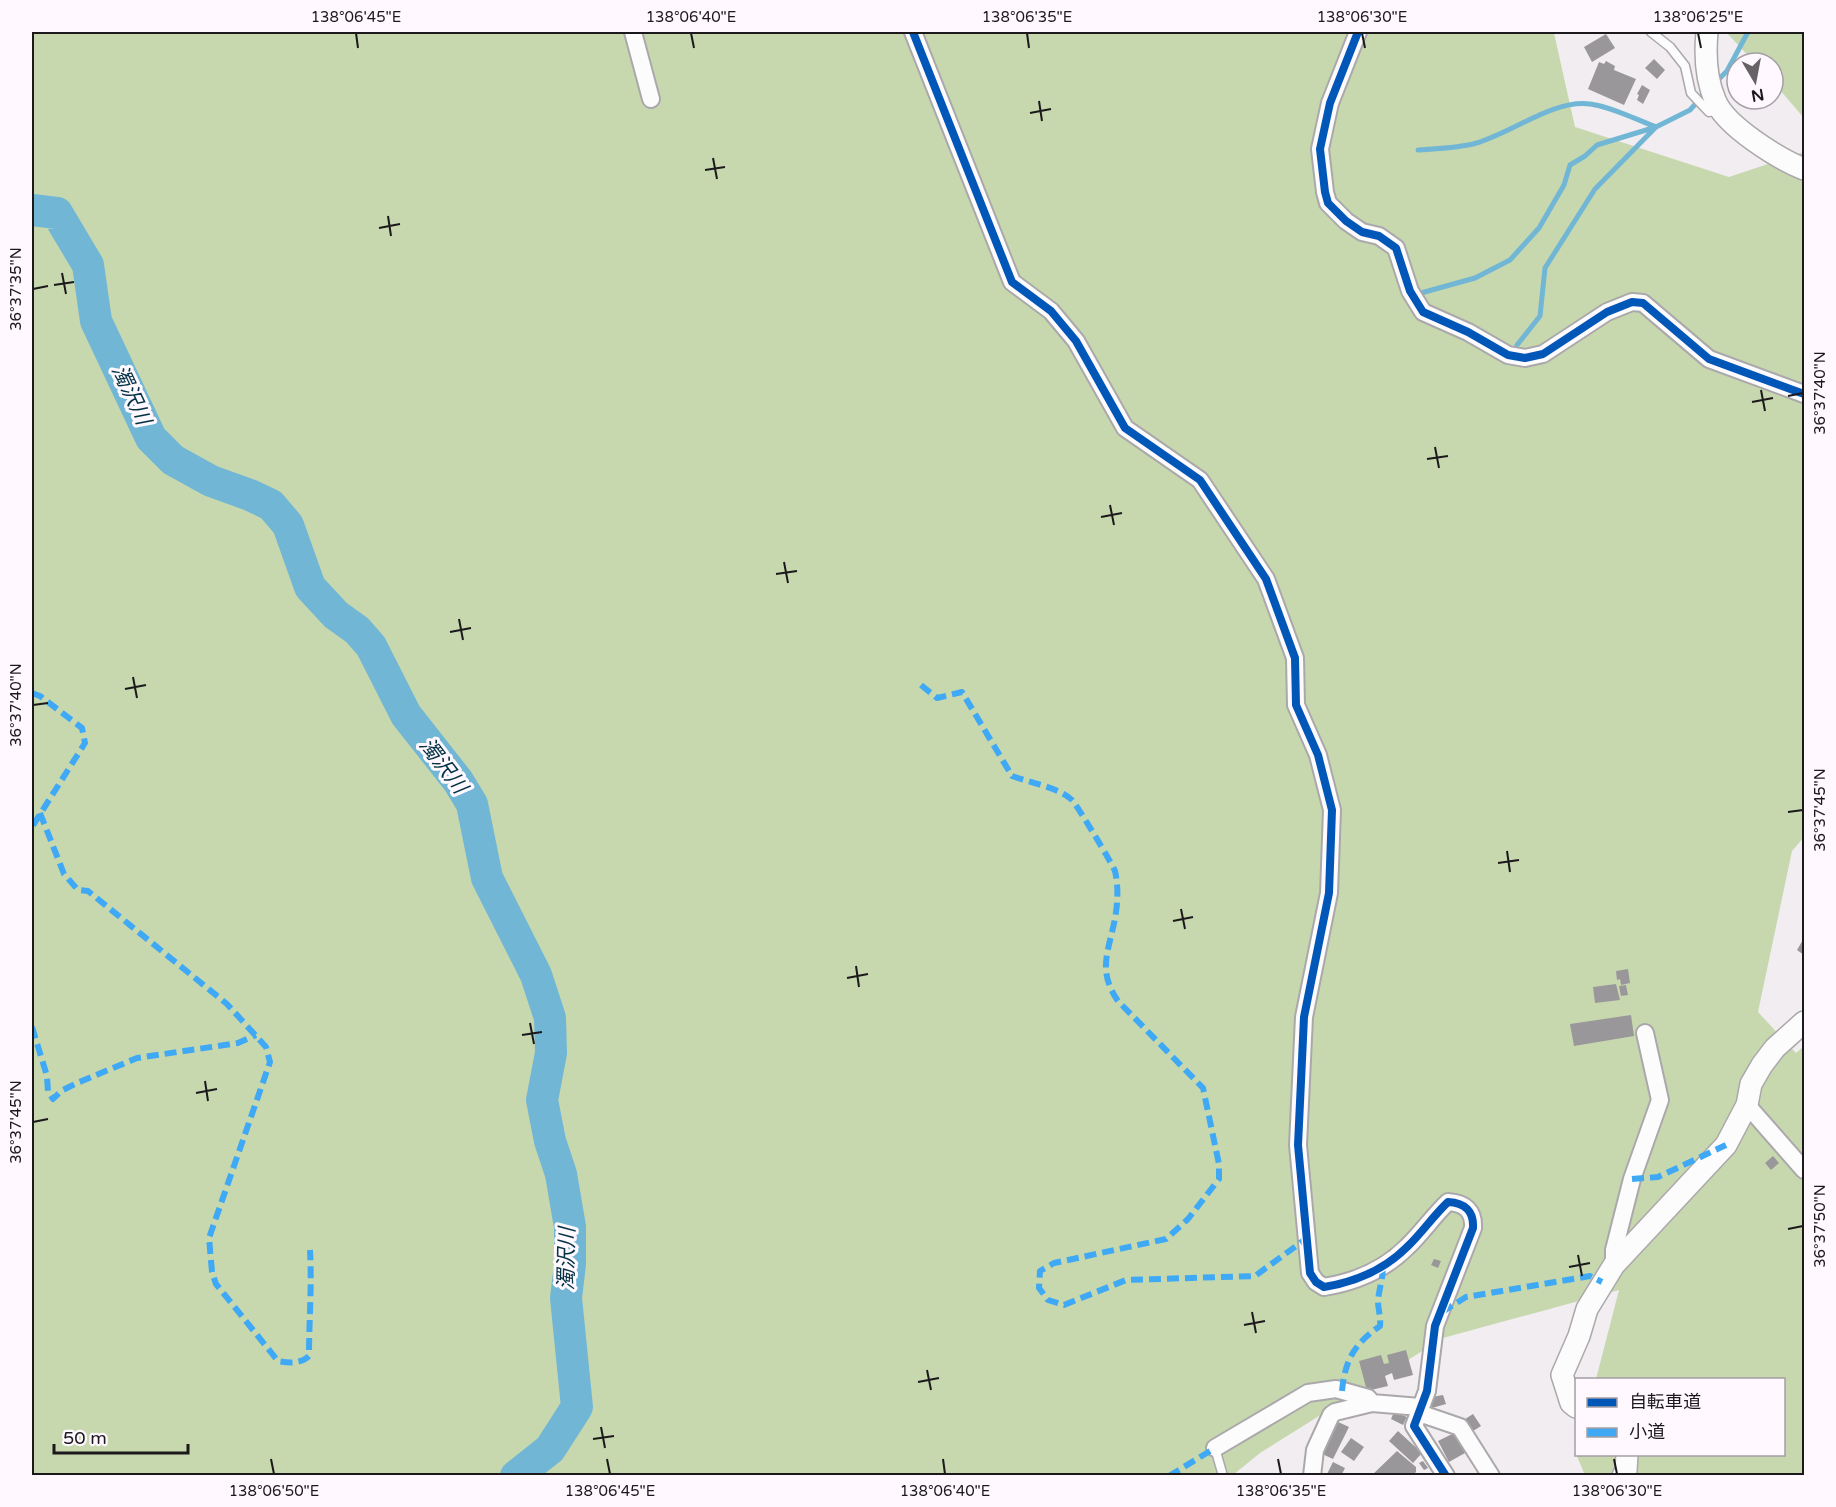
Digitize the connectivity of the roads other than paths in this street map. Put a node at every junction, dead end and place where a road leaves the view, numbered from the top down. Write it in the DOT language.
graph roads {
  1 [pos="633,32"];
  2 [pos="913,32"];
  3 [pos="1358,32"];
  4 [pos="1651,32"];
  5 [pos="1707,32"];
  6 [pos="651,99"];
  7 [pos="1721,110"];
  8 [pos="1804,170"];
  9 [pos="1804,394"];
  10 [pos="1804,1022"];
  11 [pos="1645,1033"];
  12 [pos="1747,1105"];
  13 [pos="1804,1170"];
  14 [pos="1614,1265"];
  15 [pos="1372,1403"];
  16 [pos="1575,1406"];
  17 [pos="1419,1410"];
  18 [pos="1215,1448"];
  19 [pos="1627,1456"];
  20 [pos="1224,1476"];
  21 [pos="1312,1476"];
  22 [pos="1446,1476"];
  23 [pos="1491,1476"];
  24 [pos="1623,1476"];
  1 -- 6 [label="street"];
  2 -- 17 [label="street"];
  3 -- 9 [label="street"];
  4 -- 7 [label="lane"];
  5 -- 7 [label="street"];
  7 -- 8 [label="street"];
  10 -- 12 [label="street"];
  11 -- 14 [label="street"];
  12 -- 13 [label="street"];
  12 -- 14 [label="street"];
  14 -- 16 [label="street"];
  15 -- 17 [label="street"];
  15 -- 18 [label="street"];
  15 -- 21 [label="street"];
  17 -- 22 [label="street"];
  17 -- 23 [label="street"];
  18 -- 20 [label="lane"];
  19 -- 24 [label="street"];
}
